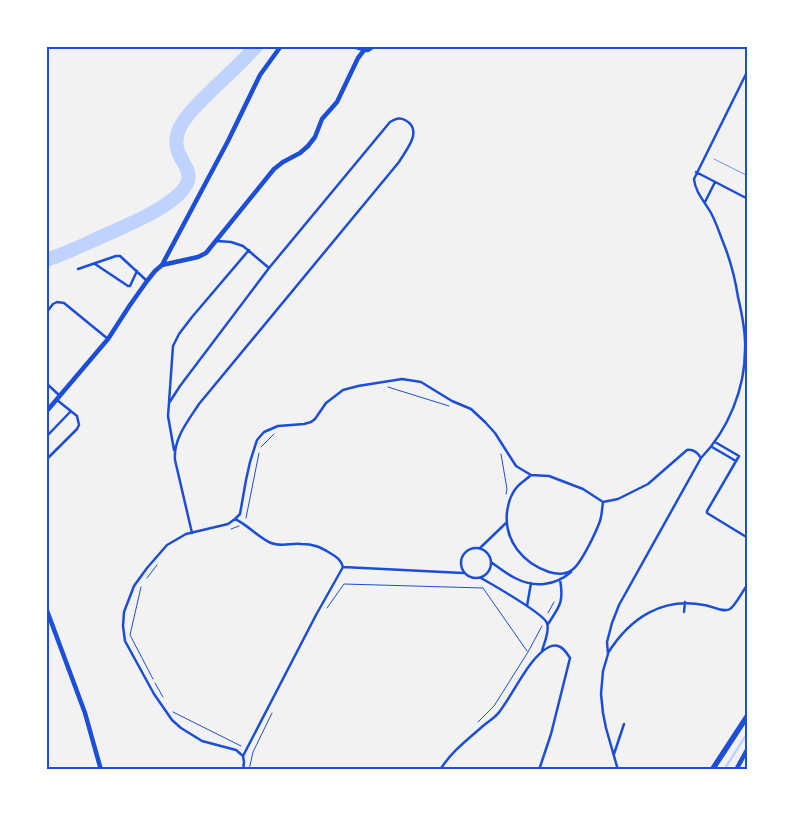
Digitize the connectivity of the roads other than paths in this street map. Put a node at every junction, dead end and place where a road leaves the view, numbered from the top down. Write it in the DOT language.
graph roads {
  1 [pos="281,46"];
  2 [pos="352,46"];
  3 [pos="374,46"];
  4 [pos="365,49"];
  5 [pos="748,70"];
  6 [pos="696,172"];
  7 [pos="715,182"];
  8 [pos="748,198"];
  9 [pos="705,202"];
  10 [pos="217,241"];
  11 [pos="248,250"];
  12 [pos="95,264"];
  13 [pos="162,266"];
  14 [pos="269,268"];
  15 [pos="78,270"];
  16 [pos="136,271"];
  17 [pos="147,282"];
  18 [pos="46,313"];
  19 [pos="108,339"];
  20 [pos="46,383"];
  21 [pos="59,398"];
  22 [pos="169,403"];
  23 [pos="46,412"];
  24 [pos="71,412"];
  25 [pos="46,437"];
  26 [pos="715,442"];
  27 [pos="712,447"];
  28 [pos="174,451"];
  29 [pos="701,458"];
  30 [pos="46,460"];
  31 [pos="736,461"];
  32 [pos="531,475"];
  33 [pos="603,502"];
  34 [pos="235,519"];
  35 [pos="506,523"];
  36 [pos="192,533"];
  37 [pos="748,538"];
  38 [pos="480,548"];
  39 [pos="491,562"];
  40 [pos="343,567"];
  41 [pos="572,570"];
  42 [pos="463,573"];
  43 [pos="481,578"];
  44 [pos="560,579"];
  45 [pos="531,583"];
  46 [pos="748,584"];
  47 [pos="685,602"];
  48 [pos="527,606"];
  49 [pos="46,608"];
  50 [pos="684,612"];
  51 [pos="547,624"];
  52 [pos="542,652"];
  53 [pos="608,654"];
  54 [pos="748,715"];
  55 [pos="624,724"];
  56 [pos="748,748"];
  57 [pos="613,754"];
  58 [pos="243,756"];
  59 [pos="101,770"];
  60 [pos="243,770"];
  61 [pos="440,770"];
  62 [pos="539,770"];
  63 [pos="568,770"];
  64 [pos="576,770"];
  65 [pos="618,770"];
  66 [pos="712,770"];
  67 [pos="736,770"];
  1 -- 13 [label="street"];
  2 -- 4 [label="street"];
  3 -- 4 [label="street"];
  4 -- 10 [label="street"];
  5 -- 6 [label="lane"];
  6 -- 7 [label="lane"];
  6 -- 9 [label="lane"];
  7 -- 8 [label="lane"];
  7 -- 9 [label="lane"];
  9 -- 26 [label="lane"];
  10 -- 11 [label="lane"];
  10 -- 13 [label="street"];
  11 -- 14 [label="lane"];
  11 -- 22 [label="lane"];
  12 -- 15 [label="lane"];
  12 -- 16 [label="lane"];
  12 -- 16 [label="lane"];
  13 -- 17 [label="street"];
  14 -- 22 [label="lane"];
  14 -- 28 [label="lane"];
  16 -- 17 [label="lane"];
  17 -- 19 [label="street"];
  18 -- 19 [label="lane"];
  19 -- 21 [label="street"];
  20 -- 21 [label="lane"];
  21 -- 23 [label="street"];
  21 -- 24 [label="lane"];
  22 -- 28 [label="lane"];
  24 -- 25 [label="lane"];
  24 -- 30 [label="lane"];
  26 -- 27 [label="lane"];
  26 -- 31 [label="lane"];
  27 -- 29 [label="lane"];
  27 -- 31 [label="lane"];
  28 -- 36 [label="lane"];
  29 -- 33 [label="lane"];
  29 -- 53 [label="lane"];
  31 -- 37 [label="lane"];
  32 -- 33 [label="lane"];
  32 -- 34 [label="lane"];
  32 -- 35 [label="lane"];
  33 -- 41 [label="lane"];
  34 -- 36 [label="lane"];
  34 -- 40 [label="lane"];
  35 -- 38 [label="lane"];
  35 -- 41 [label="lane"];
  36 -- 58 [label="lane"];
  38 -- 39 [label="lane"];
  38 -- 42 [label="lane"];
  39 -- 43 [label="lane"];
  39 -- 45 [label="lane"];
  40 -- 42 [label="lane"];
  40 -- 58 [label="lane"];
  41 -- 44 [label="lane"];
  42 -- 43 [label="lane"];
  43 -- 48 [label="lane"];
  44 -- 45 [label="lane"];
  44 -- 51 [label="lane"];
  45 -- 48 [label="lane"];
  46 -- 47 [label="lane"];
  47 -- 50 [label="lane"];
  47 -- 53 [label="lane"];
  48 -- 51 [label="lane"];
  49 -- 59 [label="street"];
  51 -- 52 [label="lane"];
  52 -- 61 [label="lane"];
  52 -- 62 [label="lane"];
  53 -- 57 [label="lane"];
  54 -- 66 [label="street"];
  55 -- 57 [label="lane"];
  56 -- 67 [label="street"];
  57 -- 65 [label="lane"];
  58 -- 60 [label="lane"];
  63 -- 64 [label="lane"];
}
